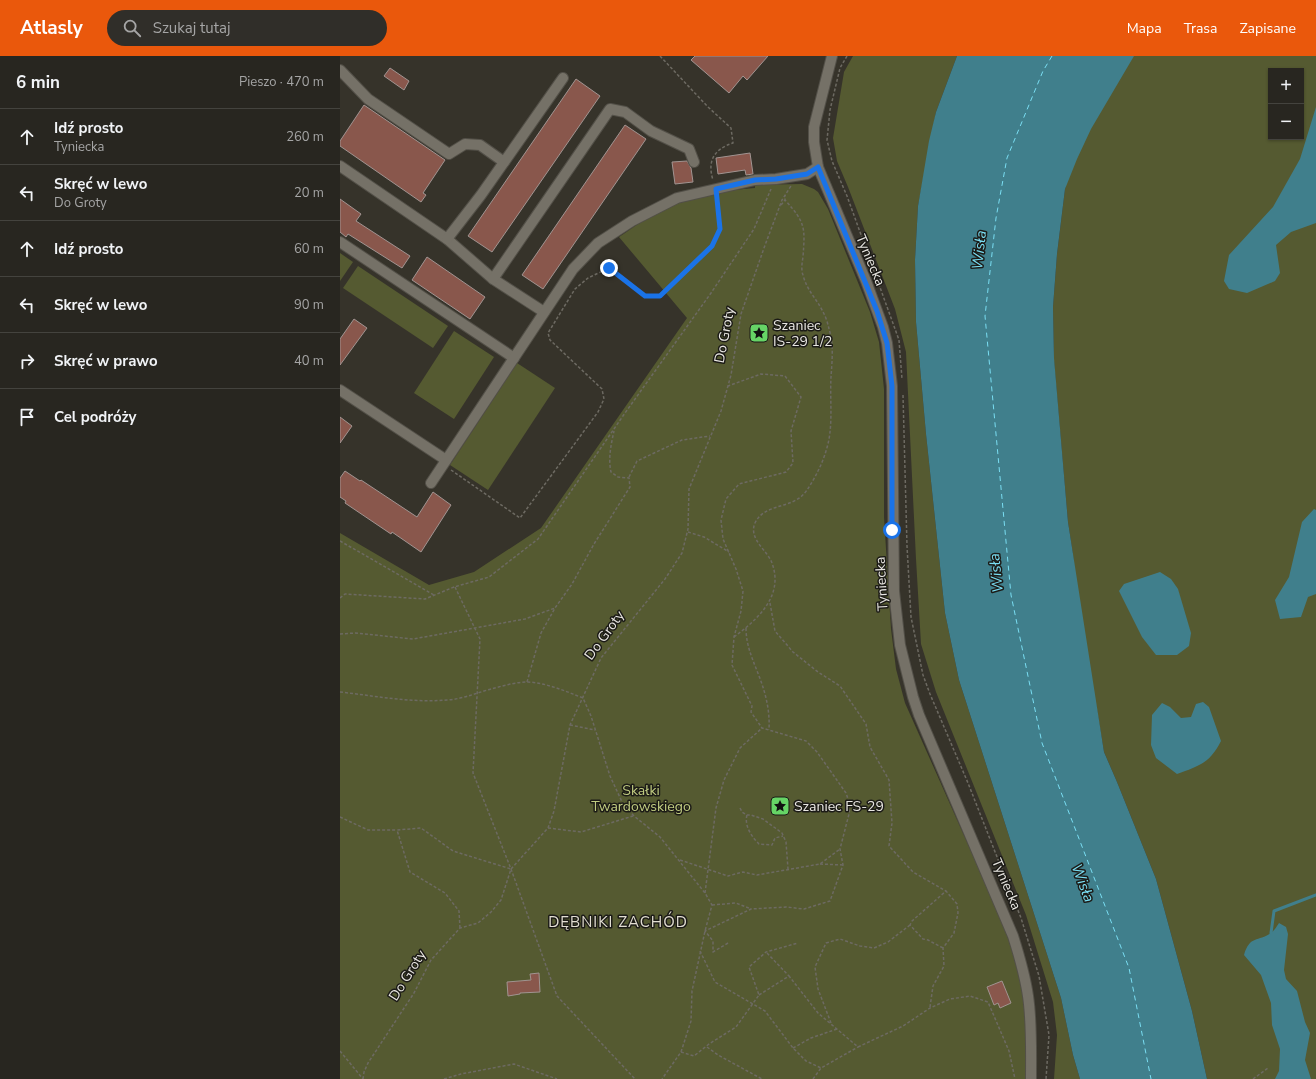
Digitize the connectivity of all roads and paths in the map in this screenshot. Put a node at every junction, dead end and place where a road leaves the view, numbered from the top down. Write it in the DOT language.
graph roads {
  1 [pos="660,56"];
  2 [pos="832,56"];
  3 [pos="847,56"];
  4 [pos="340,70"];
  5 [pos="563,78"];
  6 [pos="504,162"];
  7 [pos="694,162"];
  8 [pos="340,166"];
  9 [pos="818,167"];
  10 [pos="776,179"];
  11 [pos="790,187"];
  12 [pos="716,189"];
  13 [pos="785,195"];
  14 [pos="785,200"];
  15 [pos="780,207"];
  16 [pos="447,239"];
  17 [pos="340,242"];
  18 [pos="493,279"];
  19 [pos="544,312"];
  20 [pos="514,358"];
  21 [pos="902,380"];
  22 [pos="728,386"];
  23 [pos="340,390"];
  24 [pos="903,395"];
  25 [pos="614,430"];
  26 [pos="710,436"];
  27 [pos="447,464"];
  28 [pos="629,478"];
  29 [pos="431,483"];
  30 [pos="687,531"];
  31 [pos="340,541"];
  32 [pos="729,552"];
  33 [pos="454,587"];
  34 [pos="434,595"];
  35 [pos="340,598"];
  36 [pos="770,603"];
  37 [pos="555,608"];
  38 [pos="474,628"];
  39 [pos="746,628"];
  40 [pos="340,634"];
  41 [pos="734,637"];
  42 [pos="527,682"];
  43 [pos="340,692"];
  44 [pos="478,693"];
  45 [pos="583,698"];
  46 [pos="570,725"];
  47 [pos="762,728"];
  48 [pos="595,730"];
  49 [pos="769,730"];
  50 [pos="740,808"];
  51 [pos="747,815"];
  52 [pos="634,816"];
  53 [pos="340,817"];
  54 [pos="548,828"];
  55 [pos="397,830"];
  56 [pos="783,836"];
  57 [pos="840,849"];
  58 [pos="680,860"];
  59 [pos="820,864"];
  60 [pos="843,866"];
  61 [pos="511,869"];
  62 [pos="707,869"];
  63 [pos="788,869"];
  64 [pos="946,891"];
  65 [pos="705,892"];
  66 [pos="712,905"];
  67 [pos="751,909"];
  68 [pos="910,925"];
  69 [pos="460,928"];
  70 [pos="705,931"];
  71 [pos="728,943"];
  72 [pos="798,943"];
  73 [pos="943,948"];
  74 [pos="700,951"];
  75 [pos="766,952"];
  76 [pos="789,976"];
  77 [pos="759,995"];
  78 [pos="752,1003"];
  79 [pos="930,1008"];
  80 [pos="831,1024"];
  81 [pos="837,1029"];
  82 [pos="706,1046"];
  83 [pos="858,1047"];
  84 [pos="793,1048"];
  85 [pos="340,1051"];
  86 [pos="681,1052"];
  87 [pos="821,1068"];
  88 [pos="1268,1068"];
  89 [pos="363,1079"];
  90 [pos="444,1079"];
  91 [pos="557,1079"];
  92 [pos="635,1079"];
  93 [pos="662,1079"];
  94 [pos="762,1079"];
  95 [pos="813,1079"];
  96 [pos="1015,1079"];
  97 [pos="1031,1079"];
  98 [pos="1046,1079"];
  99 [pos="1253,1079"];
  1 -- 12 [label="path"];
  2 -- 9 [label="street, Tyniecka"];
  3 -- 21 [label="path, Tyniecka"];
  4 -- 6 [label="street"];
  5 -- 6 [label="street"];
  6 -- 16 [label="street"];
  7 -- 18 [label="street"];
  8 -- 16 [label="street"];
  9 -- 10 [label="street"];
  9 -- 97 [label="street, Tyniecka"];
  10 -- 12 [label="street"];
  10 -- 25 [label="path"];
  11 -- 13 [label="path, Do Groty"];
  12 -- 19 [label="street"];
  12 -- 27 [label="path"];
  13 -- 14 [label="path"];
  13 -- 15 [label="path, Do Groty"];
  14 -- 15 [label="path"];
  14 -- 36 [label="path"];
  15 -- 22 [label="path, Do Groty"];
  16 -- 18 [label="street"];
  17 -- 20 [label="street"];
  18 -- 19 [label="street"];
  19 -- 20 [label="street"];
  20 -- 27 [label="street"];
  22 -- 26 [label="path, Do Groty"];
  22 -- 32 [label="path"];
  23 -- 27 [label="street"];
  24 -- 98 [label="path, Tyniecka"];
  25 -- 28 [label="path"];
  25 -- 33 [label="path"];
  26 -- 28 [label="path"];
  26 -- 30 [label="path, Do Groty"];
  27 -- 29 [label="street"];
  28 -- 37 [label="path"];
  30 -- 32 [label="path"];
  30 -- 45 [label="path, Do Groty"];
  31 -- 34 [label="path"];
  32 -- 41 [label="path"];
  33 -- 34 [label="path"];
  33 -- 38 [label="path"];
  34 -- 35 [label="path"];
  36 -- 39 [label="path"];
  36 -- 64 [label="path"];
  37 -- 38 [label="path"];
  37 -- 42 [label="path"];
  38 -- 40 [label="path"];
  38 -- 44 [label="path"];
  39 -- 41 [label="path"];
  39 -- 49 [label="path"];
  41 -- 47 [label="path"];
  42 -- 44 [label="path"];
  42 -- 45 [label="path"];
  43 -- 44 [label="path"];
  44 -- 61 [label="path"];
  45 -- 46 [label="path, Do Groty"];
  45 -- 48 [label="path"];
  46 -- 48 [label="path"];
  46 -- 54 [label="path, Do Groty"];
  47 -- 49 [label="path"];
  47 -- 62 [label="path"];
  48 -- 52 [label="path"];
  49 -- 57 [label="path"];
  50 -- 51 [label="path"];
  51 -- 56 [label="path"];
  51 -- 56 [label="path"];
  52 -- 54 [label="path"];
  52 -- 58 [label="path"];
  53 -- 55 [label="path"];
  54 -- 61 [label="path, Do Groty"];
  55 -- 61 [label="path"];
  55 -- 69 [label="path"];
  56 -- 63 [label="path"];
  57 -- 59 [label="path"];
  57 -- 60 [label="path"];
  58 -- 62 [label="path"];
  58 -- 65 [label="path"];
  59 -- 60 [label="path"];
  59 -- 63 [label="path"];
  60 -- 67 [label="path"];
  61 -- 69 [label="path, Do Groty"];
  61 -- 92 [label="path"];
  62 -- 63 [label="path"];
  62 -- 65 [label="path"];
  64 -- 68 [label="path"];
  64 -- 73 [label="path"];
  65 -- 66 [label="path"];
  66 -- 67 [label="path"];
  66 -- 70 [label="path"];
  67 -- 70 [label="path"];
  68 -- 73 [label="path"];
  68 -- 80 [label="path"];
  69 -- 89 [label="path, Do Groty"];
  70 -- 71 [label="path"];
  70 -- 74 [label="path"];
  72 -- 75 [label="path"];
  73 -- 79 [label="path"];
  74 -- 78 [label="path"];
  74 -- 86 [label="path"];
  75 -- 76 [label="path"];
  75 -- 77 [label="path"];
  76 -- 77 [label="path"];
  76 -- 80 [label="path"];
  77 -- 78 [label="path"];
  78 -- 82 [label="path"];
  78 -- 84 [label="path"];
  79 -- 83 [label="path"];
  79 -- 96 [label="path"];
  80 -- 81 [label="path"];
  81 -- 83 [label="path"];
  81 -- 84 [label="path"];
  82 -- 86 [label="path"];
  82 -- 94 [label="path"];
  83 -- 87 [label="path"];
  84 -- 87 [label="path"];
  85 -- 89 [label="path"];
  86 -- 93 [label="path"];
  87 -- 95 [label="path"];
  88 -- 99 [label="path"];
  90 -- 91 [label="path"];
}
